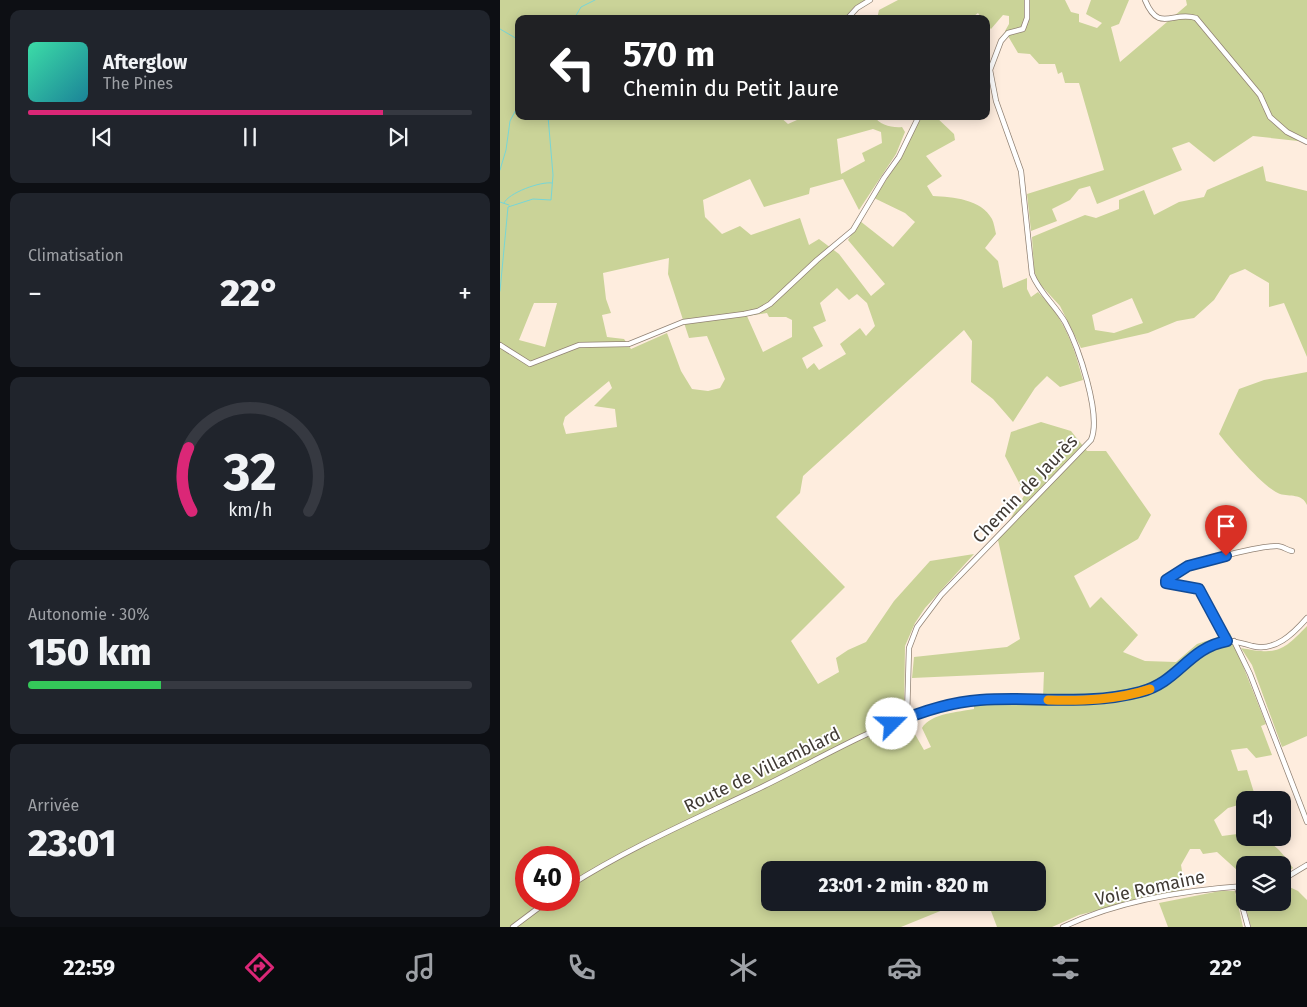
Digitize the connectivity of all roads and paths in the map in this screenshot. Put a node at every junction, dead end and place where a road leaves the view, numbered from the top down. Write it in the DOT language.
graph roads {
  1 [pos="870,0"];
  2 [pos="1027,0"];
  3 [pos="1145,0"];
  4 [pos="851,15"];
  5 [pos="990,65"];
  6 [pos="990,76"];
  7 [pos="917,120"];
  8 [pos="1307,142"];
  9 [pos="500,345"];
  10 [pos="1292,551"];
  11 [pos="1307,618"];
  12 [pos="1227,641"];
  13 [pos="1234,641"];
  14 [pos="907,717"];
  15 [pos="1307,822"];
  16 [pos="1307,865"];
  17 [pos="1291,875"];
  18 [pos="580,880"];
  19 [pos="1236,887"];
  20 [pos="534,911"];
  21 [pos="1244,911"];
  22 [pos="513,927"];
  23 [pos="1063,927"];
  24 [pos="1248,927"];
  1 -- 4 [label="street"];
  2 -- 5 [label="street"];
  3 -- 8 [label="street"];
  6 -- 14 [label="street, Chemin de Jaurès"];
  7 -- 9 [label="street"];
  10 -- 12 [label="street"];
  11 -- 13 [label="street, Route de Villamblard"];
  12 -- 13 [label="street, Route de Villamblard"];
  12 -- 14 [label="street, Route de Villamblard"];
  13 -- 15 [label="street"];
  14 -- 18 [label="street, Route de Villamblard"];
  16 -- 17 [label="street"];
  19 -- 23 [label="street, Voie Romaine"];
  20 -- 22 [label="street"];
  21 -- 24 [label="street"];
}
